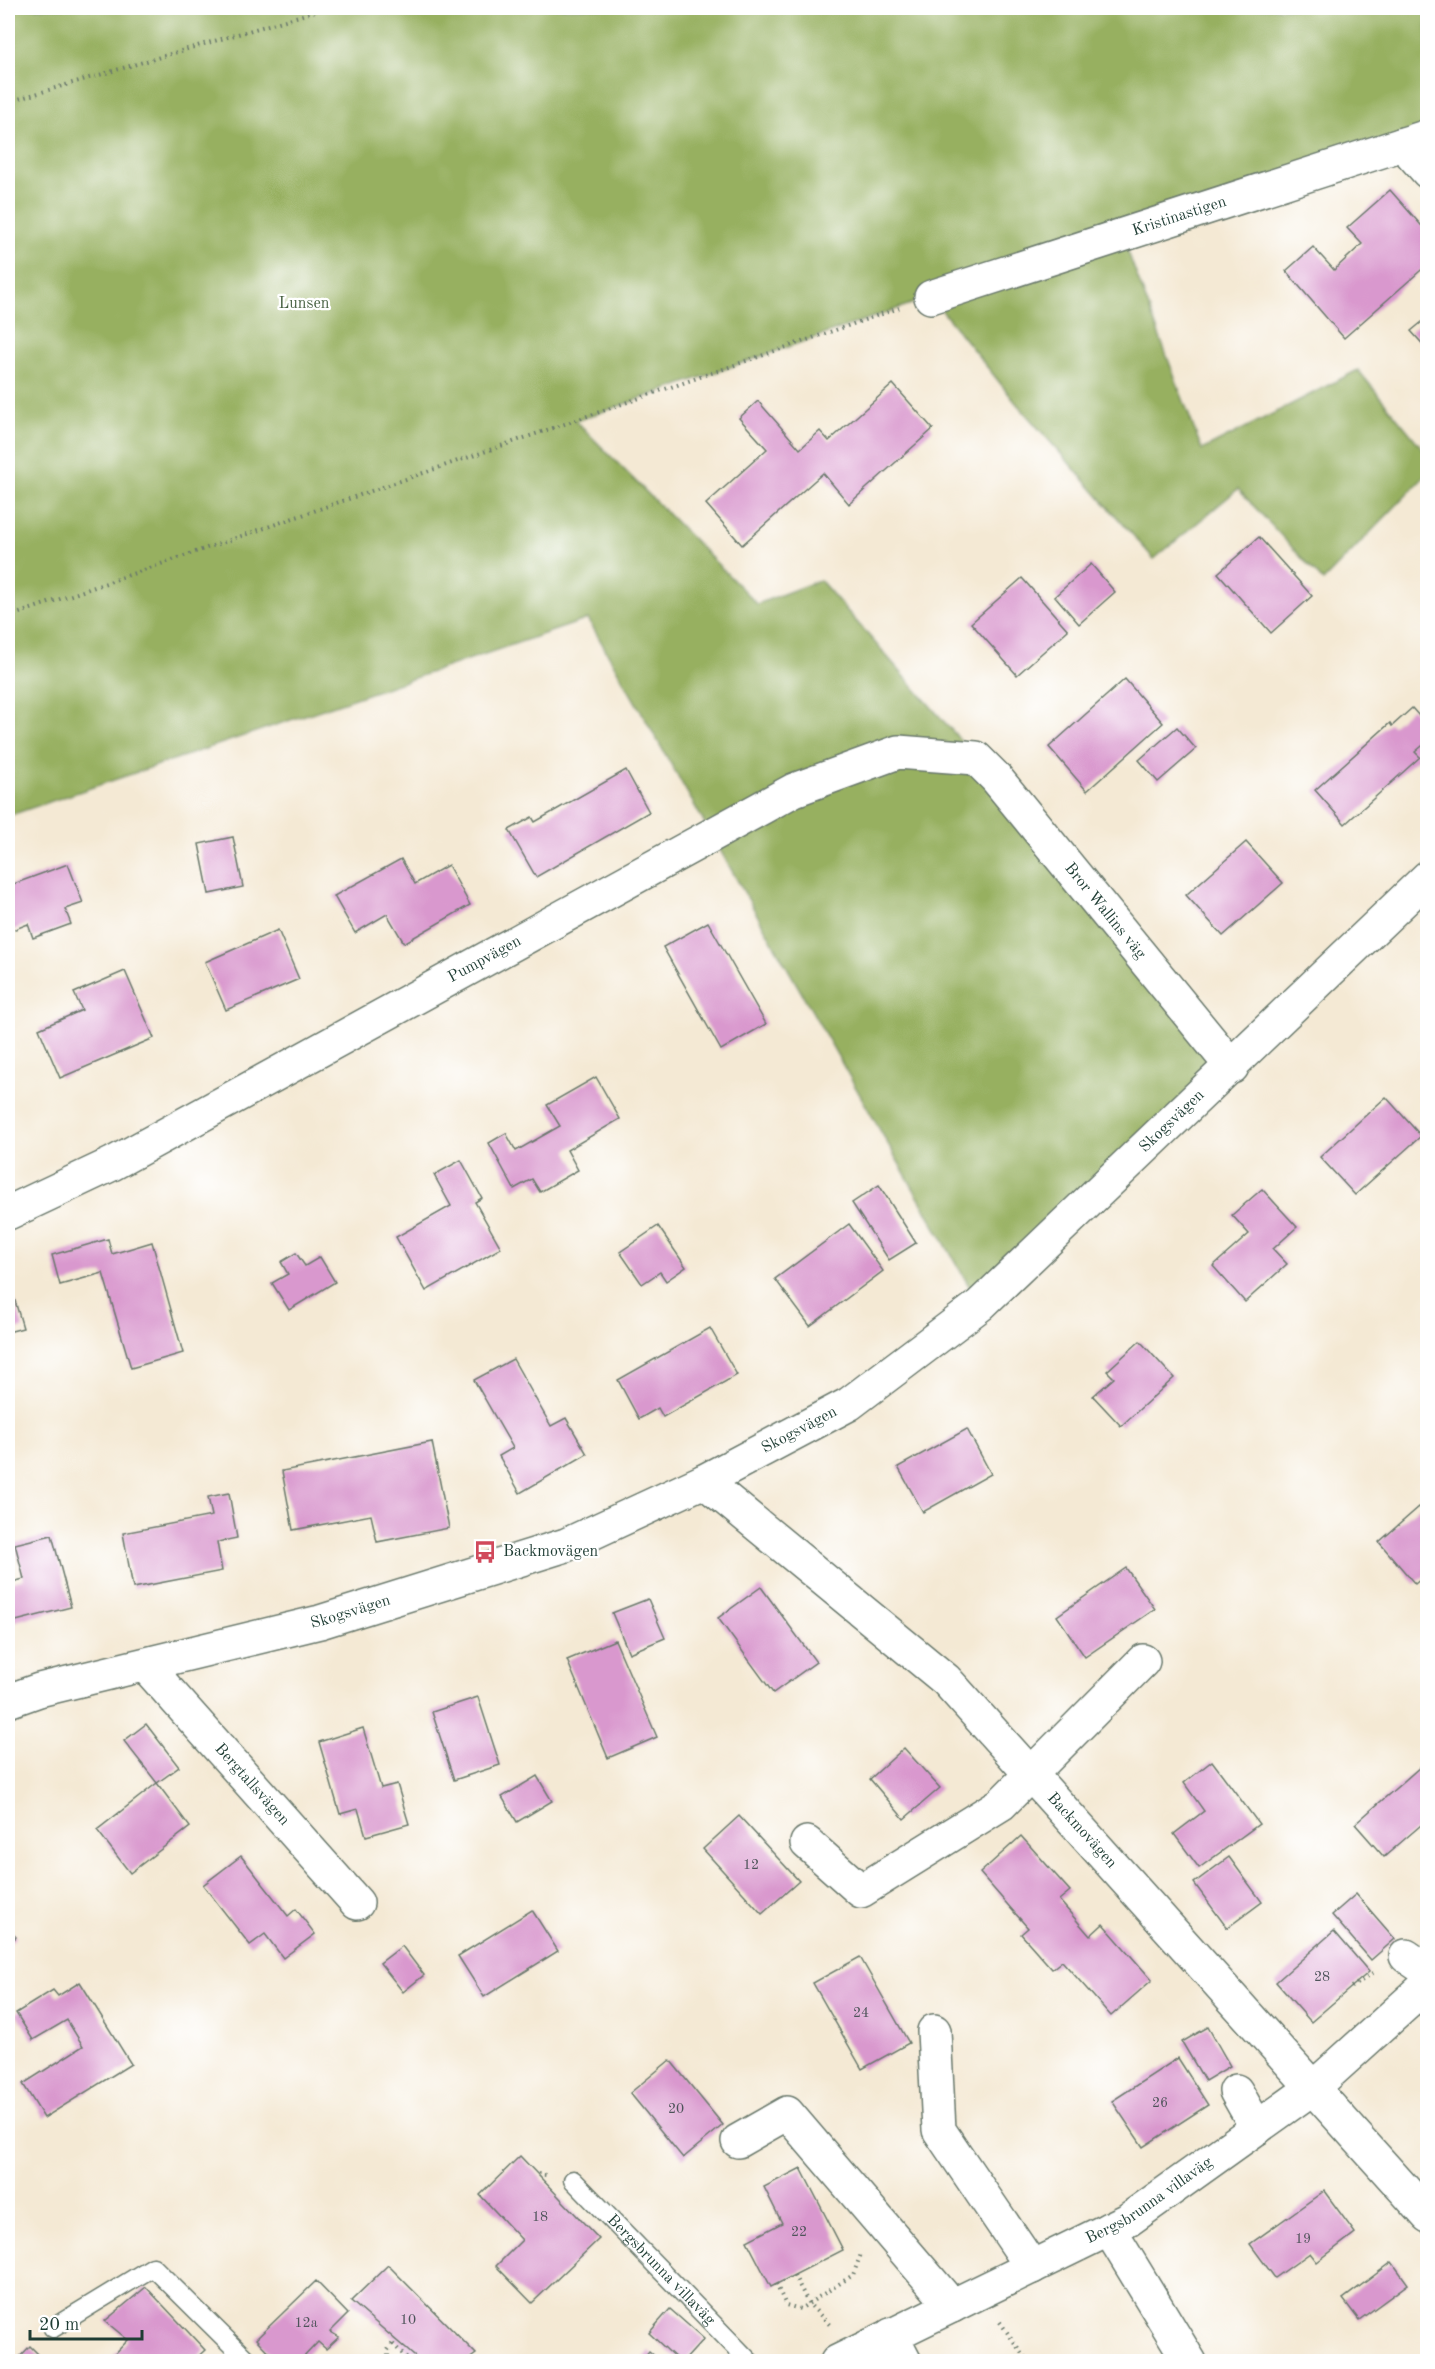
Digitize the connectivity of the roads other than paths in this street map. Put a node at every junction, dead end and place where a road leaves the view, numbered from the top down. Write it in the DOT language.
graph roads {
  1 [pos="1415,140"];
  2 [pos="1428,172"];
  3 [pos="931,297"];
  4 [pos="976,758"];
  5 [pos="1428,877"];
  6 [pos="1232,1066"];
  7 [pos="8,1213"];
  8 [pos="704,1481"];
  9 [pos="1143,1661"];
  10 [pos="146,1666"];
  11 [pos="8,1701"];
  12 [pos="1031,1774"];
  13 [pos="807,1843"];
  14 [pos="357,1903"];
  15 [pos="1428,1984"];
  16 [pos="933,2031"];
  17 [pos="1314,2087"];
  18 [pos="1236,2091"];
  19 [pos="1257,2128"];
  20 [pos="738,2141"];
  21 [pos="573,2180"];
  22 [pos="1428,2216"];
  23 [pos="1109,2229"];
  24 [pos="1032,2266"];
  25 [pos="965,2299"];
  26 [pos="53,2328"];
  27 [pos="898,2348"];
  28 [pos="847,2357"];
  29 [pos="249,2361"];
  30 [pos="750,2361"];
  31 [pos="1190,2361"];
  1 -- 2 [label="street"];
  1 -- 3 [label="street, Kristinastigen"];
  4 -- 6 [label="street, Bror Wallins väg"];
  4 -- 7 [label="street, Pumpvägen"];
  5 -- 6 [label="street, Skogsvägen"];
  6 -- 8 [label="street, Skogsvägen"];
  8 -- 10 [label="street, Skogsvägen"];
  8 -- 12 [label="street, Backmovägen"];
  9 -- 12 [label="street"];
  10 -- 11 [label="street, Skogsvägen"];
  10 -- 14 [label="street, Bergtallsvägen"];
  12 -- 13 [label="street"];
  12 -- 17 [label="street, Backmovägen"];
  15 -- 17 [label="street, Bergsbrunna villaväg"];
  16 -- 24 [label="street"];
  17 -- 19 [label="street, Bergsbrunna villaväg"];
  17 -- 22 [label="street, Backmovägen"];
  18 -- 19 [label="street"];
  19 -- 23 [label="street, Bergsbrunna villaväg"];
  20 -- 25 [label="street"];
  21 -- 30 [label="lane, Bergsbrunna villaväg"];
  23 -- 24 [label="street, Bergsbrunna villaväg"];
  23 -- 31 [label="street"];
  24 -- 25 [label="street, Bergsbrunna villaväg"];
  25 -- 27 [label="street, Bergsbrunna villaväg"];
  26 -- 29 [label="lane"];
  27 -- 28 [label="street, Bergsbrunna villaväg"];
}
